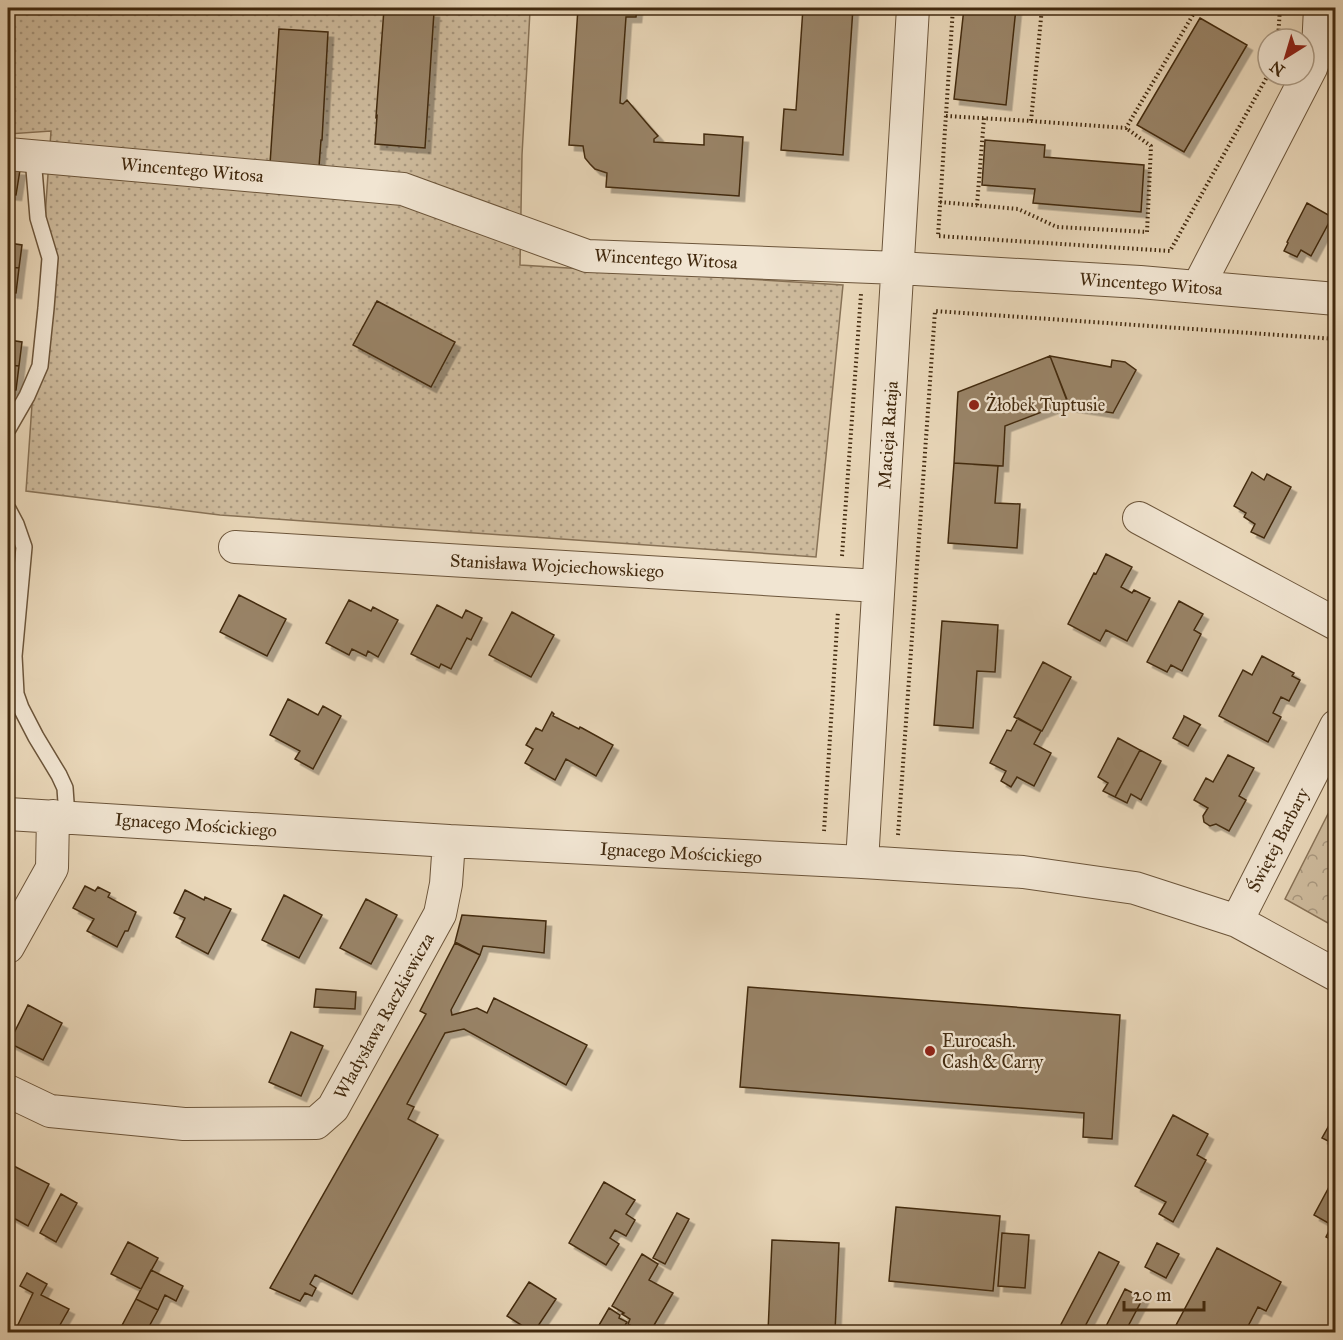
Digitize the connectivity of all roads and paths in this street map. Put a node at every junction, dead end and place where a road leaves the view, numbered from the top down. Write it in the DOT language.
graph roads {
  1 [pos="913,8"];
  2 [pos="953,8"];
  3 [pos="1042,8"];
  4 [pos="1197,8"];
  5 [pos="1280,8"];
  6 [pos="1320,8"];
  7 [pos="1279,27"];
  8 [pos="1261,87"];
  9 [pos="946,116"];
  10 [pos="984,118"];
  11 [pos="1031,121"];
  12 [pos="1126,128"];
  13 [pos="20,155"];
  14 [pos="940,202"];
  15 [pos="977,205"];
  16 [pos="862,267"];
  17 [pos="898,268"];
  18 [pos="1198,287"];
  19 [pos="1335,299"];
  20 [pos="1335,339"];
  21 [pos="8,429"];
  22 [pos="8,509"];
  23 [pos="1139,518"];
  24 [pos="235,547"];
  25 [pos="840,584"];
  26 [pos="878,586"];
  27 [pos="1335,624"];
  28 [pos="1335,726"];
  29 [pos="8,814"];
  30 [pos="60,817"];
  31 [pos="824,831"];
  32 [pos="898,835"];
  33 [pos="449,841"];
  34 [pos="862,862"];
  35 [pos="1237,921"];
  36 [pos="8,947"];
  37 [pos="1335,975"];
  38 [pos="8,1091"];
  1 -- 17 [label="street, Macieja Rataja"];
  2 -- 9 [label="path"];
  3 -- 11 [label="path"];
  4 -- 12 [label="path"];
  5 -- 7 [label="path"];
  6 -- 18 [label="street"];
  8 -- 14 [label="path"];
  9 -- 10 [label="path"];
  9 -- 14 [label="path"];
  10 -- 11 [label="path"];
  10 -- 15 [label="path"];
  11 -- 12 [label="path"];
  12 -- 15 [label="path"];
  13 -- 16 [label="street, Wincentego Witosa"];
  13 -- 21 [label="lane"];
  14 -- 15 [label="path"];
  16 -- 17 [label="street, Wincentego Witosa"];
  16 -- 25 [label="path"];
  17 -- 18 [label="street, Wincentego Witosa"];
  17 -- 26 [label="street, Macieja Rataja"];
  18 -- 19 [label="street, Wincentego Witosa"];
  20 -- 32 [label="path"];
  22 -- 30 [label="lane"];
  23 -- 27 [label="street"];
  24 -- 25 [label="street, Stanisława Wojciechowskiego"];
  25 -- 26 [label="street, Stanisława Wojciechowskiego"];
  25 -- 31 [label="path"];
  26 -- 34 [label="street, Macieja Rataja"];
  28 -- 35 [label="street, Świętej Barbary"];
  29 -- 30 [label="street, Ignacego Mościckiego"];
  30 -- 33 [label="street, Ignacego Mościckiego"];
  30 -- 36 [label="street"];
  33 -- 34 [label="street, Ignacego Mościckiego"];
  33 -- 38 [label="street, Władysława Raczkiewicza"];
  34 -- 35 [label="street, Ignacego Mościckiego"];
  35 -- 37 [label="street, Ignacego Mościckiego"];
}
